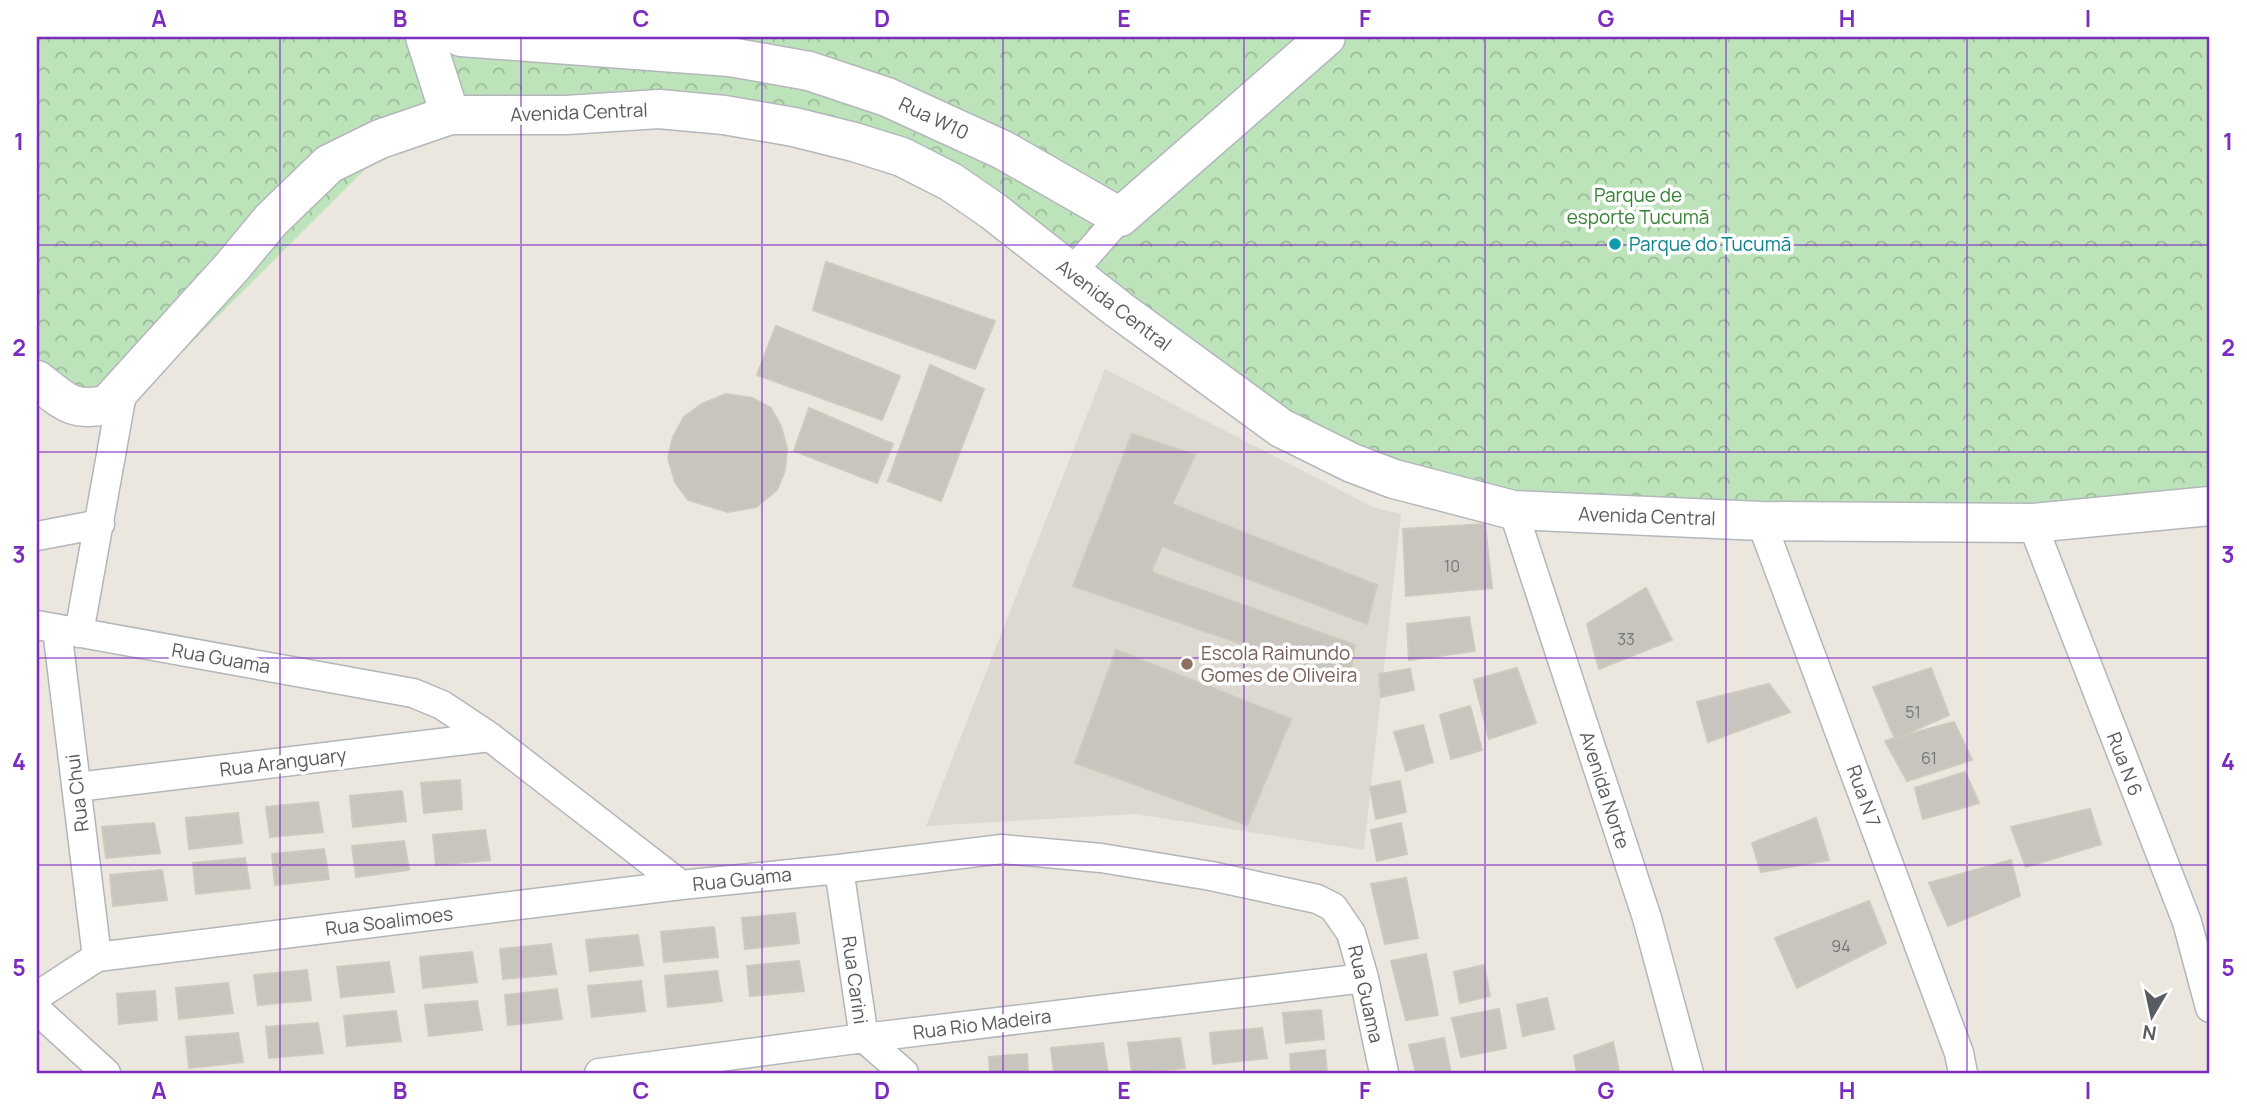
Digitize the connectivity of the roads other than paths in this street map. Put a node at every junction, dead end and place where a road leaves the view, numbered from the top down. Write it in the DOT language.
graph roads {
  1 [pos="425,37"];
  2 [pos="461,37"];
  3 [pos="1326,37"];
  4 [pos="450,115"];
  5 [pos="1120,217"];
  6 [pos="1071,274"];
  7 [pos="37,380"];
  8 [pos="123,388"];
  9 [pos="2210,506"];
  10 [pos="1513,510"];
  11 [pos="1762,521"];
  12 [pos="2032,523"];
  13 [pos="100,524"];
  14 [pos="37,536"];
  15 [pos="58,629"];
  16 [pos="490,737"];
  17 [pos="77,787"];
  18 [pos="839,869"];
  19 [pos="681,885"];
  20 [pos="97,957"];
  21 [pos="1364,978"];
  22 [pos="37,996"];
  23 [pos="2210,1008"];
  24 [pos="37,1010"];
  25 [pos="864,1038"];
  26 [pos="642,1071"];
  27 [pos="106,1073"];
  28 [pos="599,1073"];
  29 [pos="904,1073"];
  30 [pos="1384,1073"];
  31 [pos="1689,1073"];
  32 [pos="1963,1073"];
  1 -- 4 [label="street"];
  2 -- 5 [label="street, Rua W10"];
  3 -- 5 [label="street"];
  4 -- 6 [label="street, Avenida Central"];
  4 -- 8 [label="street, Avenida Central"];
  5 -- 6 [label="street"];
  6 -- 10 [label="street, Avenida Central"];
  7 -- 8 [label="street, Avenida Central"];
  8 -- 13 [label="street, Rua Chui"];
  9 -- 12 [label="street, Avenida Central"];
  10 -- 11 [label="street, Avenida Central"];
  10 -- 31 [label="street, Avenida Norte"];
  11 -- 12 [label="street, Avenida Central"];
  11 -- 32 [label="street, Rua N 7"];
  12 -- 23 [label="street, Rua N 6"];
  13 -- 14 [label="street"];
  13 -- 15 [label="street, Rua Chui"];
  15 -- 16 [label="street, Rua Guama"];
  15 -- 17 [label="street, Rua Chui"];
  16 -- 17 [label="street, Rua Aranguary"];
  16 -- 19 [label="street, Rua Guama"];
  17 -- 20 [label="street, Rua Chui"];
  18 -- 19 [label="street, Rua Guama"];
  18 -- 21 [label="street, Rua Guama"];
  18 -- 25 [label="street, Rua Carini"];
  19 -- 20 [label="street, Rua Soalimoes"];
  20 -- 22 [label="street"];
  21 -- 25 [label="street, Rua Rio Madeira"];
  21 -- 30 [label="street, Rua Guama"];
  24 -- 27 [label="street"];
  25 -- 26 [label="street, Rua Rio Madeira"];
  25 -- 29 [label="street, Rua Carini"];
  26 -- 28 [label="street, Rua Rio Madeira"];
}
